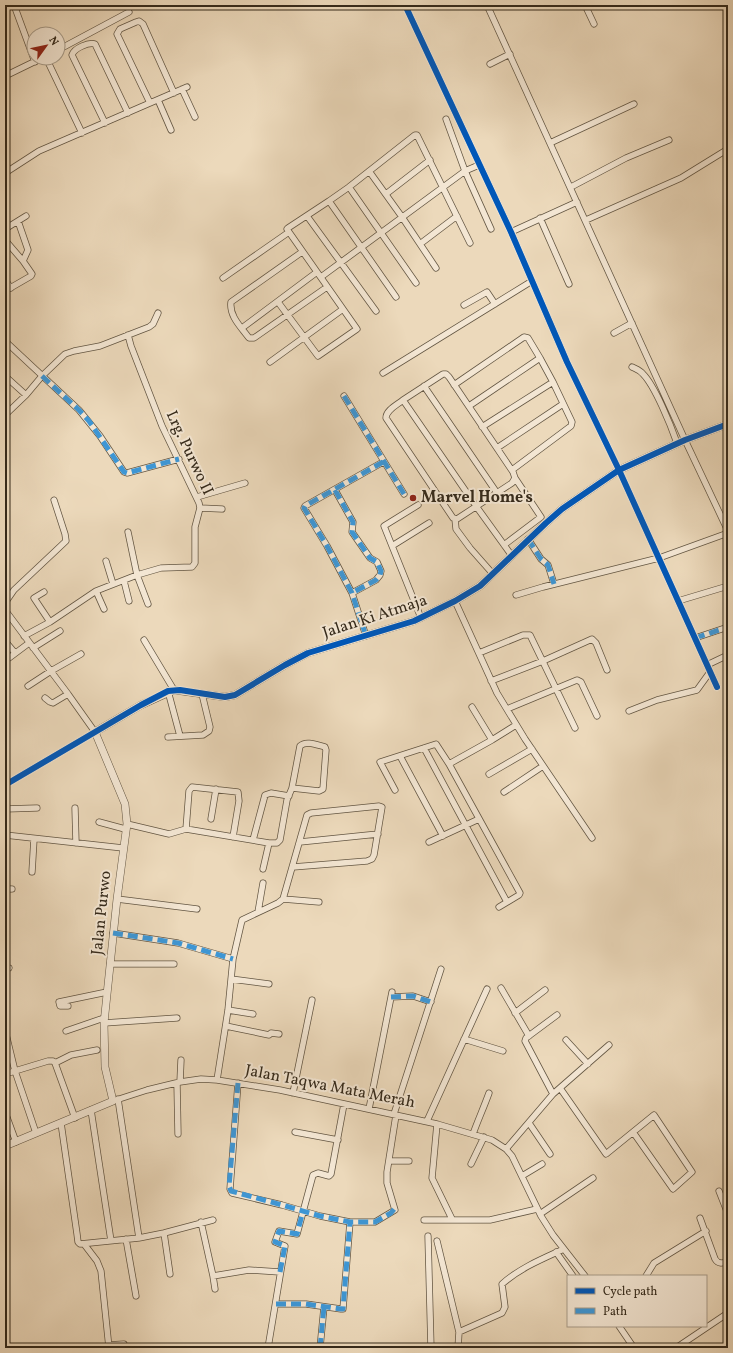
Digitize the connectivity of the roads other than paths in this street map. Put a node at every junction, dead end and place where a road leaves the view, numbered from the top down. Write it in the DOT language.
graph roads {
  1 [pos="14,5"];
  2 [pos="405,5"];
  3 [pos="487,5"];
  4 [pos="585,5"];
  5 [pos="129,12"];
  6 [pos="594,24"];
  7 [pos="26,38"];
  8 [pos="66,46"];
  9 [pos="506,56"];
  10 [pos="490,64"];
  11 [pos="26,66"];
  12 [pos="50,66"];
  13 [pos="5,76"];
  14 [pos="174,93"];
  15 [pos="158,100"];
  16 [pos="150,103"];
  17 [pos="634,104"];
  18 [pos="128,113"];
  19 [pos="195,117"];
  20 [pos="446,119"];
  21 [pos="105,123"];
  22 [pos="171,130"];
  23 [pos="82,133"];
  24 [pos="669,140"];
  25 [pos="550,143"];
  26 [pos="728,149"];
  27 [pos="430,160"];
  28 [pos="471,168"];
  29 [pos="369,171"];
  30 [pos="5,173"];
  31 [pos="348,187"];
  32 [pos="443,187"];
  33 [pos="571,187"];
  34 [pos="386,194"];
  35 [pos="329,201"];
  36 [pos="573,204"];
  37 [pos="26,216"];
  38 [pos="307,216"];
  39 [pos="457,216"];
  40 [pos="402,217"];
  41 [pos="540,218"];
  42 [pos="586,220"];
  43 [pos="18,221"];
  44 [pos="5,229"];
  45 [pos="491,229"];
  46 [pos="289,232"];
  47 [pos="511,232"];
  48 [pos="380,233"];
  49 [pos="5,240"];
  50 [pos="470,243"];
  51 [pos="420,244"];
  52 [pos="361,247"];
  53 [pos="302,252"];
  54 [pos="23,261"];
  55 [pos="341,262"];
  56 [pos="436,268"];
  57 [pos="319,275"];
  58 [pos="223,278"];
  59 [pos="5,280"];
  60 [pos="532,281"];
  61 [pos="416,283"];
  62 [pos="569,284"];
  63 [pos="328,287"];
  64 [pos="11,288"];
  65 [pos="5,291"];
  66 [pos="396,297"];
  67 [pos="278,302"];
  68 [pos="495,304"];
  69 [pos="464,305"];
  70 [pos="343,309"];
  71 [pos="376,311"];
  72 [pos="158,313"];
  73 [pos="287,315"];
  74 [pos="631,324"];
  75 [pos="242,328"];
  76 [pos="614,333"];
  77 [pos="128,335"];
  78 [pos="304,338"];
  79 [pos="5,341"];
  80 [pos="540,358"];
  81 [pos="270,362"];
  82 [pos="632,367"];
  83 [pos="383,373"];
  84 [pos="5,376"];
  85 [pos="42,376"];
  86 [pos="553,382"];
  87 [pos="454,385"];
  88 [pos="424,386"];
  89 [pos="26,395"];
  90 [pos="344,396"];
  91 [pos="403,400"];
  92 [pos="563,404"];
  93 [pos="468,406"];
  94 [pos="5,415"];
  95 [pos="728,424"];
  96 [pos="482,427"];
  97 [pos="681,442"];
  98 [pos="497,448"];
  99 [pos="179,459"];
  100 [pos="383,462"];
  101 [pos="512,470"];
  102 [pos="619,470"];
  103 [pos="515,478"];
  104 [pos="244,483"];
  105 [pos="335,490"];
  106 [pos="497,493"];
  107 [pos="404,494"];
  108 [pos="197,497"];
  109 [pos="54,500"];
  110 [pos="418,505"];
  111 [pos="476,506"];
  112 [pos="200,508"];
  113 [pos="222,509"];
  114 [pos="455,519"];
  115 [pos="429,522"];
  116 [pos="128,532"];
  117 [pos="728,532"];
  118 [pos="528,539"];
  119 [pos="504,545"];
  120 [pos="392,546"];
  121 [pos="512,556"];
  122 [pos="658,558"];
  123 [pos="106,561"];
  124 [pos="493,574"];
  125 [pos="137,575"];
  126 [pos="124,581"];
  127 [pos="113,584"];
  128 [pos="554,584"];
  129 [pos="728,586"];
  130 [pos="96,591"];
  131 [pos="44,592"];
  132 [pos="352,593"];
  133 [pos="516,595"];
  134 [pos="129,601"];
  135 [pos="455,601"];
  136 [pos="678,601"];
  137 [pos="5,603"];
  138 [pos="148,604"];
  139 [pos="104,609"];
  140 [pos="5,610"];
  141 [pos="421,618"];
  142 [pos="50,622"];
  143 [pos="728,627"];
  144 [pos="60,631"];
  145 [pos="24,636"];
  146 [pos="366,636"];
  147 [pos="695,638"];
  148 [pos="144,640"];
  149 [pos="5,641"];
  150 [pos="29,642"];
  151 [pos="33,648"];
  152 [pos="15,653"];
  153 [pos="480,653"];
  154 [pos="81,654"];
  155 [pos="728,655"];
  156 [pos="9,658"];
  157 [pos="543,661"];
  158 [pos="707,665"];
  159 [pos="607,670"];
  160 [pos="51,671"];
  161 [pos="710,672"];
  162 [pos="491,681"];
  163 [pos="28,686"];
  164 [pos="717,687"];
  165 [pos="555,689"];
  166 [pos="171,691"];
  167 [pos="68,694"];
  168 [pos="202,694"];
  169 [pos="45,698"];
  170 [pos="472,707"];
  171 [pos="507,709"];
  172 [pos="629,711"];
  173 [pos="597,716"];
  174 [pos="516,725"];
  175 [pos="575,728"];
  176 [pos="95,732"];
  177 [pos="180,736"];
  178 [pos="168,737"];
  179 [pos="492,740"];
  180 [pos="424,748"];
  181 [pos="532,749"];
  182 [pos="400,756"];
  183 [pos="449,764"];
  184 [pos="543,766"];
  185 [pos="489,774"];
  186 [pos="5,785"];
  187 [pos="292,788"];
  188 [pos="216,789"];
  189 [pos="395,790"];
  190 [pos="504,792"];
  191 [pos="289,796"];
  192 [pos="37,808"];
  193 [pos="75,808"];
  194 [pos="5,809"];
  195 [pos="212,819"];
  196 [pos="479,819"];
  197 [pos="99,822"];
  198 [pos="466,825"];
  199 [pos="126,826"];
  200 [pos="186,829"];
  201 [pos="378,834"];
  202 [pos="5,835"];
  203 [pos="443,836"];
  204 [pos="233,837"];
  205 [pos="592,838"];
  206 [pos="34,839"];
  207 [pos="253,840"];
  208 [pos="300,842"];
  209 [pos="429,842"];
  210 [pos="76,843"];
  211 [pos="269,843"];
  212 [pos="123,848"];
  213 [pos="293,867"];
  214 [pos="263,869"];
  215 [pos="32,872"];
  216 [pos="263,883"];
  217 [pos="5,889"];
  218 [pos="12,889"];
  219 [pos="117,899"];
  220 [pos="283,899"];
  221 [pos="319,902"];
  222 [pos="507,902"];
  223 [pos="499,907"];
  224 [pos="197,909"];
  225 [pos="258,912"];
  226 [pos="113,933"];
  227 [pos="233,958"];
  228 [pos="110,964"];
  229 [pos="174,964"];
  230 [pos="441,969"];
  231 [pos="231,979"];
  232 [pos="268,984"];
  233 [pos="501,988"];
  234 [pos="487,989"];
  235 [pos="545,990"];
  236 [pos="107,992"];
  237 [pos="312,1000"];
  238 [pos="430,1002"];
  239 [pos="68,1006"];
  240 [pos="228,1010"];
  241 [pos="515,1013"];
  242 [pos="253,1014"];
  243 [pos="557,1015"];
  244 [pos="176,1018"];
  245 [pos="104,1021"];
  246 [pos="226,1026"];
  247 [pos="5,1030"];
  248 [pos="66,1031"];
  249 [pos="278,1034"];
  250 [pos="529,1036"];
  251 [pos="464,1039"];
  252 [pos="566,1040"];
  253 [pos="609,1045"];
  254 [pos="97,1050"];
  255 [pos="503,1051"];
  256 [pos="181,1060"];
  257 [pos="55,1063"];
  258 [pos="588,1064"];
  259 [pos="15,1071"];
  260 [pos="5,1074"];
  261 [pos="217,1080"];
  262 [pos="178,1082"];
  263 [pos="238,1083"];
  264 [pos="560,1088"];
  265 [pos="293,1093"];
  266 [pos="489,1093"];
  267 [pos="553,1094"];
  268 [pos="115,1100"];
  269 [pos="344,1104"];
  270 [pos="369,1109"];
  271 [pos="91,1110"];
  272 [pos="5,1112"];
  273 [pos="395,1115"];
  274 [pos="75,1118"];
  275 [pos="427,1122"];
  276 [pos="62,1123"];
  277 [pos="529,1123"];
  278 [pos="437,1124"];
  279 [pos="295,1132"];
  280 [pos="633,1132"];
  281 [pos="36,1133"];
  282 [pos="178,1134"];
  283 [pos="473,1134"];
  284 [pos="484,1138"];
  285 [pos="338,1140"];
  286 [pos="16,1142"];
  287 [pos="5,1146"];
  288 [pos="506,1149"];
  289 [pos="550,1154"];
  290 [pos="389,1161"];
  291 [pos="409,1161"];
  292 [pos="471,1164"];
  293 [pos="542,1164"];
  294 [pos="522,1176"];
  295 [pos="593,1178"];
  296 [pos="719,1191"];
  297 [pos="303,1211"];
  298 [pos="538,1211"];
  299 [pos="728,1214"];
  300 [pos="700,1218"];
  301 [pos="452,1219"];
  302 [pos="212,1220"];
  303 [pos="424,1220"];
  304 [pos="201,1222"];
  305 [pos="350,1222"];
  306 [pos="706,1231"];
  307 [pos="164,1233"];
  308 [pos="428,1236"];
  309 [pos="139,1238"];
  310 [pos="126,1239"];
  311 [pos="111,1240"];
  312 [pos="437,1240"];
  313 [pos="84,1244"];
  314 [pos="564,1249"];
  315 [pos="556,1252"];
  316 [pos="728,1261"];
  317 [pos="280,1272"];
  318 [pos="170,1274"];
  319 [pos="572,1275"];
  320 [pos="584,1275"];
  321 [pos="647,1275"];
  322 [pos="213,1276"];
  323 [pos="215,1289"];
  324 [pos="136,1296"];
  325 [pos="276,1304"];
  326 [pos="324,1307"];
  327 [pos="728,1313"];
  328 [pos="620,1327"];
  329 [pos="459,1332"];
  330 [pos="124,1344"];
  331 [pos="108,1346"];
  332 [pos="268,1348"];
  333 [pos="320,1348"];
  334 [pos="431,1348"];
  335 [pos="458,1348"];
  336 [pos="634,1348"];
  337 [pos="676,1348"];
  1 -- 7 [label="street"];
  2 -- 28 [label="street"];
  3 -- 9 [label="street"];
  4 -- 6 [label="street"];
  5 -- 8 [label="street"];
  9 -- 10 [label="street"];
  9 -- 25 [label="street"];
  11 -- 13 [label="street"];
  12 -- 23 [label="street"];
  14 -- 15 [label="street"];
  14 -- 16 [label="street"];
  14 -- 19 [label="street"];
  15 -- 16 [label="street"];
  15 -- 22 [label="street"];
  16 -- 18 [label="street"];
  17 -- 25 [label="street"];
  18 -- 21 [label="street"];
  18 -- 21 [label="street"];
  20 -- 28 [label="street"];
  21 -- 23 [label="street"];
  23 -- 30 [label="street"];
  24 -- 33 [label="street"];
  25 -- 33 [label="street"];
  26 -- 42 [label="street"];
  27 -- 29 [label="street"];
  27 -- 32 [label="street"];
  27 -- 34 [label="street"];
  28 -- 32 [label="street"];
  28 -- 45 [label="street"];
  28 -- 47 [label="street"];
  29 -- 31 [label="street"];
  29 -- 34 [label="street"];
  31 -- 35 [label="street"];
  31 -- 48 [label="street"];
  32 -- 39 [label="street"];
  32 -- 40 [label="street"];
  33 -- 36 [label="street"];
  34 -- 40 [label="street"];
  35 -- 38 [label="street"];
  35 -- 52 [label="street"];
  36 -- 41 [label="street"];
  36 -- 42 [label="street"];
  37 -- 43 [label="street"];
  38 -- 46 [label="street"];
  38 -- 55 [label="street"];
  39 -- 50 [label="street"];
  39 -- 51 [label="street"];
  40 -- 48 [label="street"];
  40 -- 51 [label="street"];
  41 -- 47 [label="street"];
  41 -- 62 [label="street"];
  42 -- 74 [label="street"];
  43 -- 44 [label="street"];
  43 -- 54 [label="street"];
  46 -- 53 [label="street"];
  46 -- 58 [label="street"];
  47 -- 60 [label="street"];
  48 -- 52 [label="street"];
  48 -- 61 [label="street"];
  49 -- 54 [label="street"];
  51 -- 56 [label="street"];
  52 -- 55 [label="street"];
  52 -- 66 [label="street"];
  53 -- 57 [label="street"];
  53 -- 75 [label="street"];
  54 -- 64 [label="street"];
  55 -- 57 [label="street"];
  55 -- 71 [label="street"];
  57 -- 63 [label="street"];
  57 -- 67 [label="street"];
  59 -- 64 [label="street"];
  60 -- 68 [label="street"];
  60 -- 102 [label="street"];
  63 -- 70 [label="street"];
  63 -- 73 [label="street"];
  64 -- 65 [label="street"];
  67 -- 73 [label="street"];
  67 -- 75 [label="street"];
  68 -- 69 [label="street"];
  68 -- 83 [label="street"];
  70 -- 78 [label="street"];
  70 -- 78 [label="street"];
  72 -- 77 [label="street"];
  73 -- 75 [label="street"];
  73 -- 78 [label="street"];
  74 -- 76 [label="street"];
  74 -- 97 [label="street"];
  77 -- 85 [label="street"];
  77 -- 99 [label="street, Lrg. Purwo II"];
  78 -- 81 [label="street"];
  79 -- 85 [label="street"];
  80 -- 86 [label="street"];
  80 -- 87 [label="street"];
  80 -- 93 [label="street"];
  82 -- 97 [label="street"];
  84 -- 89 [label="street"];
  85 -- 89 [label="street"];
  85 -- 99 [label="street"];
  86 -- 92 [label="street"];
  86 -- 96 [label="street"];
  87 -- 88 [label="street"];
  87 -- 93 [label="street"];
  88 -- 91 [label="street"];
  88 -- 106 [label="street"];
  89 -- 94 [label="street"];
  90 -- 100 [label="street"];
  91 -- 111 [label="street"];
  91 -- 114 [label="street"];
  92 -- 98 [label="street"];
  92 -- 101 [label="street"];
  93 -- 96 [label="street"];
  95 -- 97 [label="street, Jalan Ki Atmaja"];
  96 -- 98 [label="street"];
  97 -- 102 [label="street, Jalan Ki Atmaja"];
  97 -- 117 [label="street"];
  98 -- 101 [label="street"];
  99 -- 108 [label="street, Lrg. Purwo II"];
  100 -- 105 [label="street"];
  100 -- 107 [label="street"];
  101 -- 103 [label="street"];
  102 -- 118 [label="street, Jalan Ki Atmaja"];
  102 -- 122 [label="street"];
  103 -- 106 [label="street"];
  103 -- 119 [label="street"];
  104 -- 108 [label="street"];
  105 -- 132 [label="street"];
  105 -- 132 [label="street"];
  106 -- 111 [label="street"];
  108 -- 112 [label="street, Lrg. Purwo II"];
  109 -- 137 [label="street"];
  110 -- 120 [label="street, Jalan Ki Atmaja"];
  111 -- 114 [label="street"];
  111 -- 119 [label="street"];
  112 -- 113 [label="street"];
  112 -- 125 [label="street, Lrg. Purwo II"];
  114 -- 124 [label="street"];
  115 -- 120 [label="street"];
  116 -- 125 [label="street"];
  117 -- 122 [label="street"];
  118 -- 121 [label="street, Jalan Ki Atmaja"];
  118 -- 128 [label="street"];
  119 -- 121 [label="street"];
  120 -- 141 [label="street, Jalan Ki Atmaja"];
  121 -- 124 [label="street, Jalan Ki Atmaja"];
  122 -- 128 [label="street"];
  122 -- 136 [label="street"];
  123 -- 127 [label="street"];
  124 -- 135 [label="street, Jalan Ki Atmaja"];
  125 -- 126 [label="street, Lrg. Purwo II"];
  125 -- 138 [label="street"];
  126 -- 127 [label="street, Lrg. Purwo II"];
  126 -- 134 [label="street"];
  127 -- 130 [label="street, Lrg. Purwo II"];
  128 -- 133 [label="street"];
  129 -- 136 [label="street"];
  130 -- 139 [label="street"];
  130 -- 142 [label="street, Lrg. Purwo II"];
  131 -- 142 [label="street"];
  132 -- 146 [label="street"];
  135 -- 141 [label="street, Jalan Ki Atmaja"];
  135 -- 153 [label="street"];
  136 -- 147 [label="street"];
  140 -- 145 [label="street"];
  141 -- 146 [label="street, Jalan Ki Atmaja"];
  142 -- 145 [label="street, Lrg. Purwo II"];
  143 -- 147 [label="street"];
  144 -- 151 [label="street"];
  145 -- 150 [label="street"];
  146 -- 168 [label="street, Jalan Ki Atmaja"];
  147 -- 158 [label="street"];
  148 -- 166 [label="street"];
  149 -- 152 [label="street"];
  150 -- 151 [label="street"];
  150 -- 152 [label="street"];
  151 -- 160 [label="street"];
  152 -- 156 [label="street"];
  153 -- 157 [label="street"];
  153 -- 162 [label="street"];
  154 -- 160 [label="street"];
  155 -- 158 [label="street"];
  157 -- 159 [label="street"];
  157 -- 162 [label="street"];
  157 -- 165 [label="street"];
  158 -- 161 [label="street"];
  160 -- 163 [label="street"];
  160 -- 167 [label="street"];
  161 -- 164 [label="street"];
  161 -- 172 [label="street"];
  162 -- 171 [label="street"];
  165 -- 171 [label="street"];
  165 -- 173 [label="street"];
  165 -- 175 [label="street"];
  166 -- 168 [label="street, Jalan Ki Atmaja"];
  166 -- 176 [label="street"];
  166 -- 177 [label="street"];
  167 -- 169 [label="street"];
  167 -- 176 [label="street"];
  168 -- 177 [label="street"];
  170 -- 179 [label="street"];
  171 -- 174 [label="street"];
  174 -- 179 [label="street"];
  174 -- 181 [label="street"];
  176 -- 186 [label="street"];
  176 -- 199 [label="street, Jalan Purwo"];
  177 -- 178 [label="street"];
  179 -- 183 [label="street"];
  180 -- 182 [label="street"];
  180 -- 183 [label="street"];
  180 -- 198 [label="street"];
  181 -- 184 [label="street"];
  181 -- 185 [label="street"];
  182 -- 189 [label="street"];
  182 -- 203 [label="street"];
  183 -- 196 [label="street"];
  184 -- 190 [label="street"];
  184 -- 205 [label="street"];
  187 -- 187 [label="street"];
  187 -- 191 [label="street"];
  188 -- 195 [label="street"];
  188 -- 200 [label="street"];
  188 -- 204 [label="street"];
  191 -- 207 [label="street"];
  191 -- 211 [label="street"];
  192 -- 194 [label="street"];
  193 -- 210 [label="street"];
  196 -- 198 [label="street"];
  196 -- 222 [label="street"];
  197 -- 199 [label="street"];
  198 -- 203 [label="street"];
  198 -- 222 [label="street"];
  199 -- 200 [label="street"];
  199 -- 212 [label="street, Jalan Purwo"];
  200 -- 204 [label="street"];
  201 -- 208 [label="street"];
  201 -- 208 [label="street"];
  201 -- 213 [label="street"];
  202 -- 206 [label="street"];
  203 -- 209 [label="street"];
  204 -- 207 [label="street"];
  206 -- 210 [label="street"];
  206 -- 215 [label="street"];
  207 -- 211 [label="street"];
  208 -- 213 [label="street"];
  210 -- 212 [label="street"];
  211 -- 214 [label="street"];
  212 -- 219 [label="street, Jalan Purwo"];
  213 -- 220 [label="street"];
  216 -- 225 [label="street"];
  217 -- 218 [label="street"];
  219 -- 224 [label="street"];
  219 -- 226 [label="street, Jalan Purwo"];
  220 -- 221 [label="street"];
  220 -- 225 [label="street"];
  222 -- 223 [label="street"];
  225 -- 227 [label="street"];
  226 -- 227 [label="street"];
  226 -- 228 [label="street, Jalan Purwo"];
  227 -- 231 [label="street"];
  228 -- 229 [label="street"];
  228 -- 236 [label="street, Jalan Purwo"];
  230 -- 238 [label="street"];
  231 -- 232 [label="street"];
  231 -- 240 [label="street"];
  233 -- 241 [label="street"];
  234 -- 251 [label="street"];
  235 -- 241 [label="street"];
  236 -- 239 [label="street"];
  236 -- 245 [label="street, Jalan Purwo"];
  237 -- 265 [label="street"];
  238 -- 270 [label="street"];
  238 -- 273 [label="street"];
  240 -- 242 [label="street"];
  240 -- 246 [label="street"];
  241 -- 250 [label="street"];
  243 -- 250 [label="street"];
  244 -- 245 [label="street"];
  245 -- 248 [label="street"];
  245 -- 268 [label="street, Jalan Purwo"];
  246 -- 249 [label="street"];
  246 -- 261 [label="street"];
  247 -- 259 [label="street"];
  250 -- 267 [label="street"];
  251 -- 255 [label="street"];
  251 -- 275 [label="street"];
  252 -- 258 [label="street"];
  253 -- 258 [label="street"];
  254 -- 257 [label="street"];
  256 -- 262 [label="street"];
  257 -- 259 [label="street"];
  257 -- 274 [label="street"];
  258 -- 264 [label="street"];
  259 -- 260 [label="street"];
  259 -- 281 [label="street"];
  261 -- 262 [label="street, Jalan Taqwa Mata Merah"];
  261 -- 263 [label="street, Jalan Taqwa Mata Merah"];
  262 -- 268 [label="street, Jalan Taqwa Mata Merah"];
  262 -- 282 [label="street"];
  263 -- 265 [label="street, Jalan Taqwa Mata Merah"];
  263 -- 297 [label="street"];
  264 -- 267 [label="street"];
  264 -- 280 [label="street"];
  265 -- 269 [label="street, Jalan Taqwa Mata Merah"];
  266 -- 283 [label="street"];
  267 -- 277 [label="street"];
  268 -- 271 [label="street, Jalan Taqwa Mata Merah"];
  268 -- 309 [label="street"];
  269 -- 270 [label="street, Jalan Taqwa Mata Merah"];
  269 -- 285 [label="street"];
  270 -- 273 [label="street, Jalan Taqwa Mata Merah"];
  271 -- 274 [label="street, Jalan Taqwa Mata Merah"];
  271 -- 311 [label="street"];
  272 -- 286 [label="street"];
  273 -- 275 [label="street, Jalan Taqwa Mata Merah"];
  273 -- 290 [label="street"];
  274 -- 276 [label="street, Jalan Taqwa Mata Merah"];
  275 -- 278 [label="street, Jalan Taqwa Mata Merah"];
  276 -- 281 [label="street, Jalan Taqwa Mata Merah"];
  276 -- 313 [label="street"];
  277 -- 288 [label="street"];
  277 -- 289 [label="street"];
  278 -- 283 [label="street, Jalan Taqwa Mata Merah"];
  278 -- 301 [label="street"];
  279 -- 285 [label="street"];
  280 -- 280 [label="street"];
  281 -- 286 [label="street, Jalan Taqwa Mata Merah"];
  283 -- 284 [label="street, Jalan Taqwa Mata Merah"];
  284 -- 288 [label="street, Jalan Taqwa Mata Merah"];
  284 -- 292 [label="street"];
  285 -- 297 [label="street"];
  286 -- 287 [label="street, Jalan Taqwa Mata Merah"];
  288 -- 294 [label="street, Jalan Taqwa Mata Merah"];
  290 -- 291 [label="street"];
  290 -- 305 [label="street"];
  293 -- 294 [label="street"];
  294 -- 298 [label="street, Jalan Taqwa Mata Merah"];
  295 -- 298 [label="street"];
  296 -- 299 [label="street"];
  297 -- 305 [label="street"];
  297 -- 317 [label="street"];
  298 -- 301 [label="street"];
  298 -- 314 [label="street, Jalan Taqwa Mata Merah"];
  300 -- 306 [label="street"];
  301 -- 303 [label="street"];
  302 -- 304 [label="street"];
  304 -- 307 [label="street"];
  304 -- 322 [label="street"];
  305 -- 326 [label="street"];
  306 -- 316 [label="street"];
  306 -- 321 [label="street"];
  307 -- 309 [label="street"];
  307 -- 318 [label="street"];
  308 -- 334 [label="street"];
  309 -- 310 [label="street"];
  310 -- 311 [label="street"];
  310 -- 324 [label="street"];
  311 -- 313 [label="street"];
  312 -- 329 [label="street"];
  313 -- 331 [label="street"];
  314 -- 315 [label="street"];
  314 -- 320 [label="street, Jalan Taqwa Mata Merah"];
  315 -- 319 [label="street"];
  315 -- 329 [label="street"];
  317 -- 322 [label="street"];
  317 -- 325 [label="street"];
  322 -- 323 [label="street"];
  325 -- 326 [label="street"];
  325 -- 332 [label="street"];
  326 -- 333 [label="street"];
  327 -- 337 [label="street"];
  328 -- 336 [label="street"];
  329 -- 335 [label="street"];
  330 -- 331 [label="street"];
}
